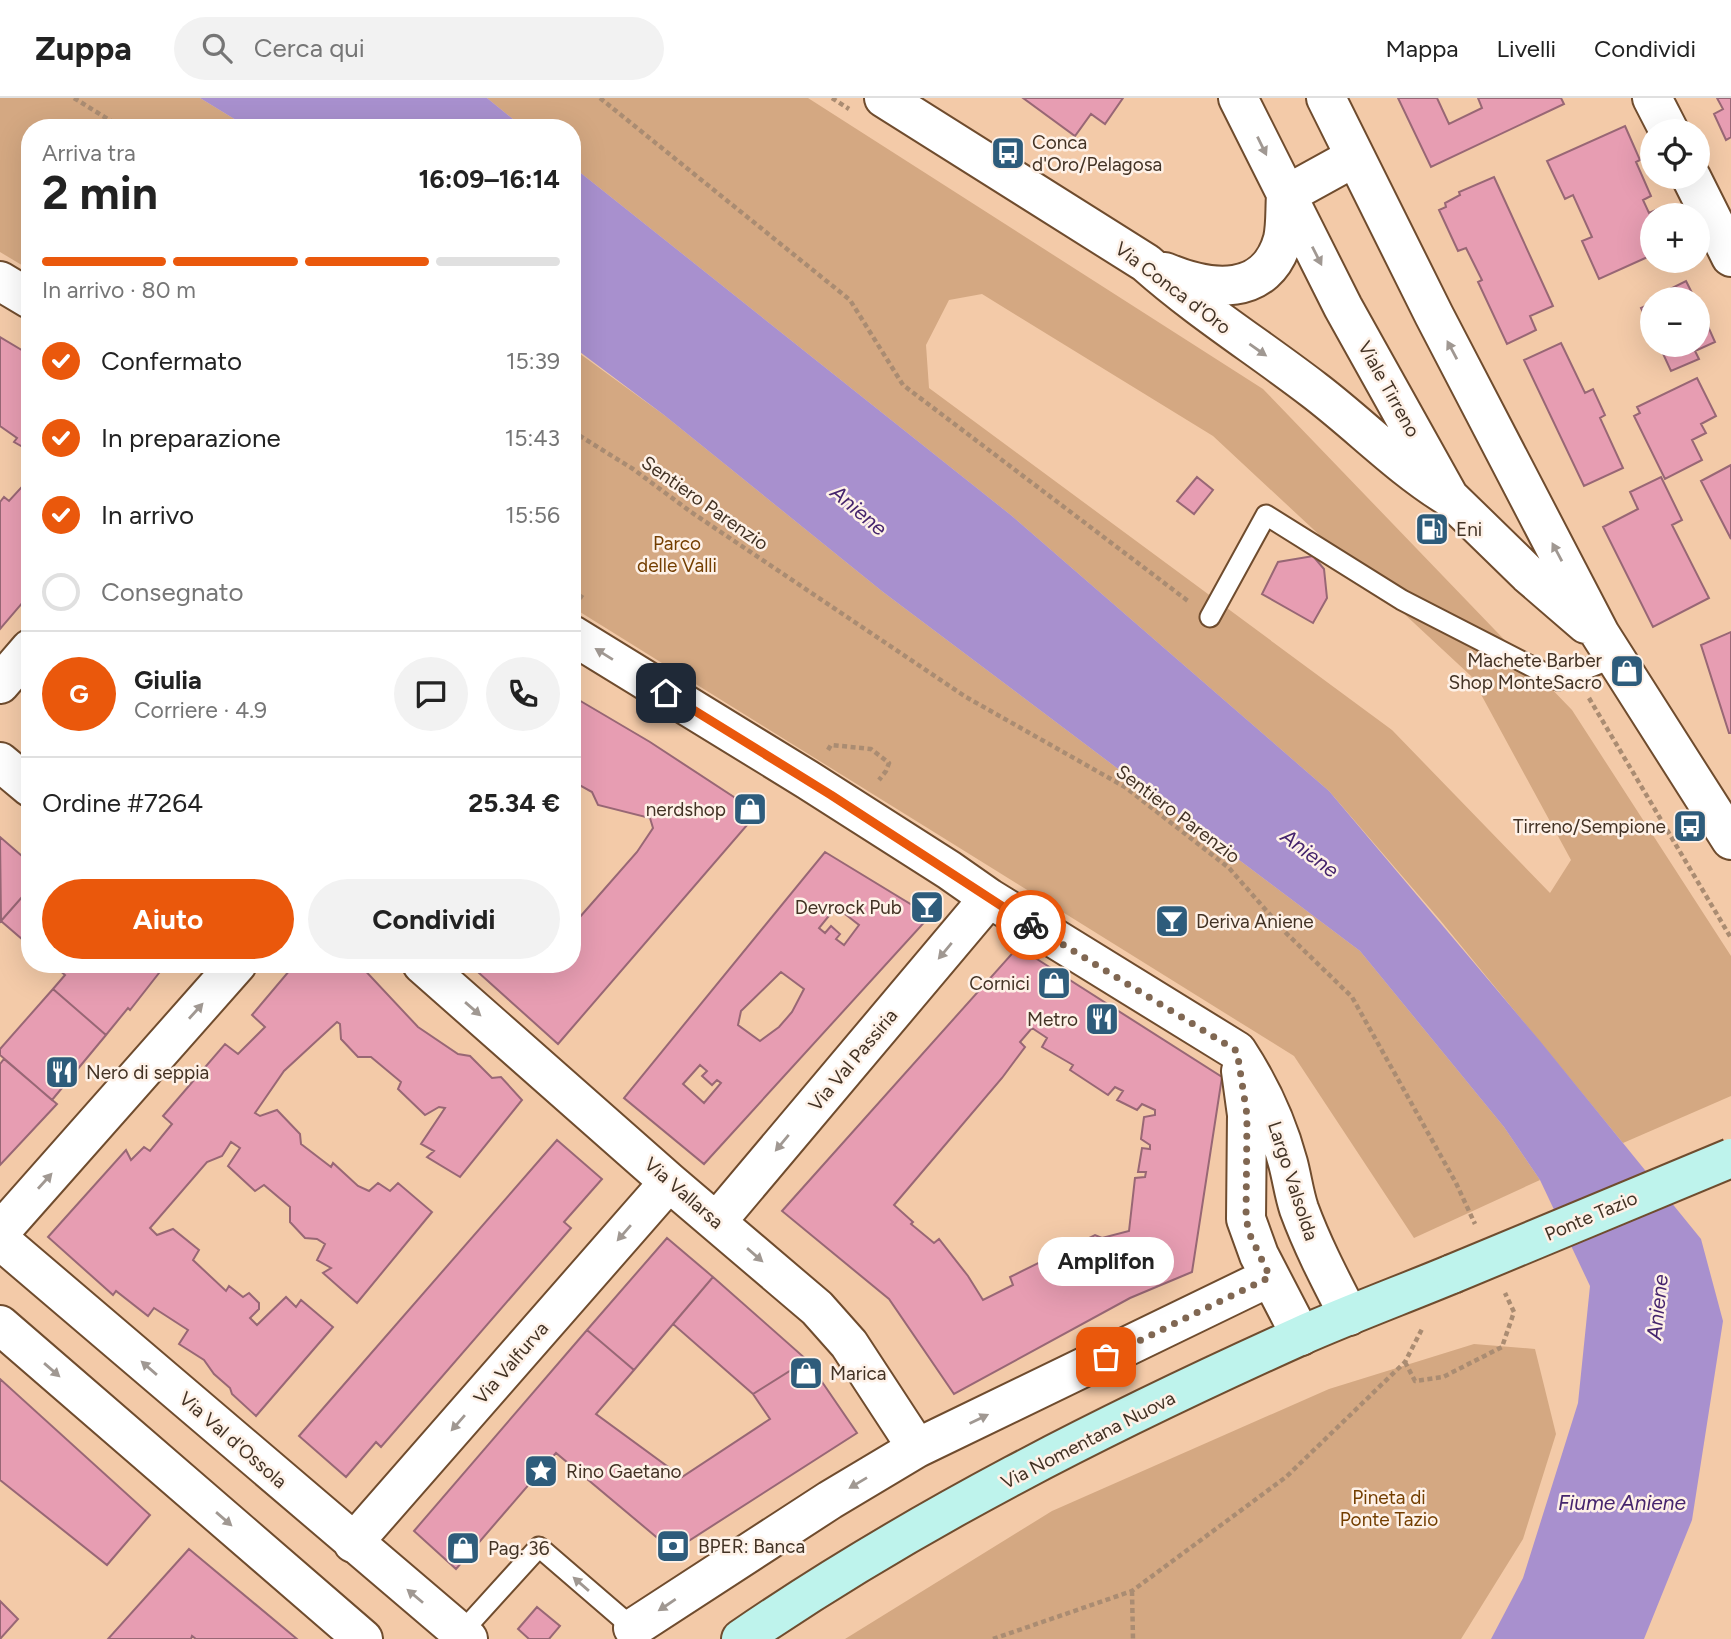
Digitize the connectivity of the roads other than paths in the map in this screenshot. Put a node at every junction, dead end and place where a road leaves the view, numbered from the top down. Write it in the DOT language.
graph roads {
  1 [pos="1238,98"];
  2 [pos="1326,98"];
  3 [pos="1652,98"];
  4 [pos="869,105"];
  5 [pos="1663,119"];
  6 [pos="1355,158"];
  7 [pos="1697,189"];
  8 [pos="1286,195"];
  9 [pos="1731,257"];
  10 [pos="1146,263"];
  11 [pos="0,281"];
  12 [pos="21,294"];
  13 [pos="1449,497"];
  14 [pos="1210,617"];
  15 [pos="581,641"];
  16 [pos="1608,646"];
  17 [pos="21,660"];
  18 [pos="0,684"];
  19 [pos="0,762"];
  20 [pos="21,780"];
  21 [pos="1731,840"];
  22 [pos="989,898"];
  23 [pos="229,973"];
  24 [pos="432,973"];
  25 [pos="1237,1051"];
  26 [pos="1731,1158"];
  27 [pos="669,1182"];
  28 [pos="717,1221"];
  29 [pos="0,1232"];
  30 [pos="0,1240"];
  31 [pos="1452,1274"];
  32 [pos="1270,1277"];
  33 [pos="1349,1316"];
  34 [pos="0,1325"];
  35 [pos="1301,1336"];
  36 [pos="918,1448"];
  37 [pos="353,1543"];
  38 [pos="633,1629"];
  39 [pos="454,1634"];
  40 [pos="363,1639"];
  41 [pos="741,1639"];
  1 -- 8 [label="street, Viale Tirreno, one-way"];
  2 -- 6 [label="street, Viale Tirreno"];
  3 -- 5 [label="street"];
  4 -- 10 [label="street, Via Conca d'Oro"];
  6 -- 8 [label="street"];
  16 -- 6 [label="street, Viale Tirreno, one-way"];
  7 -- 9 [label="street"];
  8 -- 10 [label="street"];
  8 -- 13 [label="street, Viale Tirreno, one-way"];
  10 -- 13 [label="street, Via Conca d'Oro, one-way"];
  11 -- 12 [label="street"];
  13 -- 16 [label="street, Viale Tirreno"];
  14 -- 16 [label="lane"];
  22 -- 15 [label="street, one-way"];
  16 -- 21 [label="street, Viale Tirreno"];
  17 -- 18 [label="street"];
  19 -- 20 [label="street"];
  22 -- 25 [label="street"];
  22 -- 28 [label="street, Via Val Passiria, one-way"];
  29 -- 23 [label="street, one-way"];
  24 -- 27 [label="street, Via Vallarsa, one-way"];
  25 -- 32 [label="street, Largo Valsolda"];
  25 -- 33 [label="street, Largo Valsolda"];
  26 -- 31 [label="main road, Ponte Tazio, bridge"];
  27 -- 28 [label="street, Via Vallarsa"];
  27 -- 37 [label="street, Via Valfurva, one-way"];
  28 -- 36 [label="street, Via Vallarsa, one-way"];
  37 -- 30 [label="street, Via Val d'Ossola, one-way"];
  31 -- 33 [label="main road, Via Nomentana Nuova"];
  32 -- 35 [label="street, Largo Valsolda"];
  36 -- 32 [label="street, one-way"];
  33 -- 35 [label="main road, Via Nomentana Nuova"];
  34 -- 40 [label="street, one-way"];
  35 -- 41 [label="main road, Via Nomentana Nuova"];
  36 -- 38 [label="street, one-way"];
  39 -- 37 [label="street, Via Val d'Ossola, one-way"];
  38 -- 39 [label="lane, one-way"];
}
